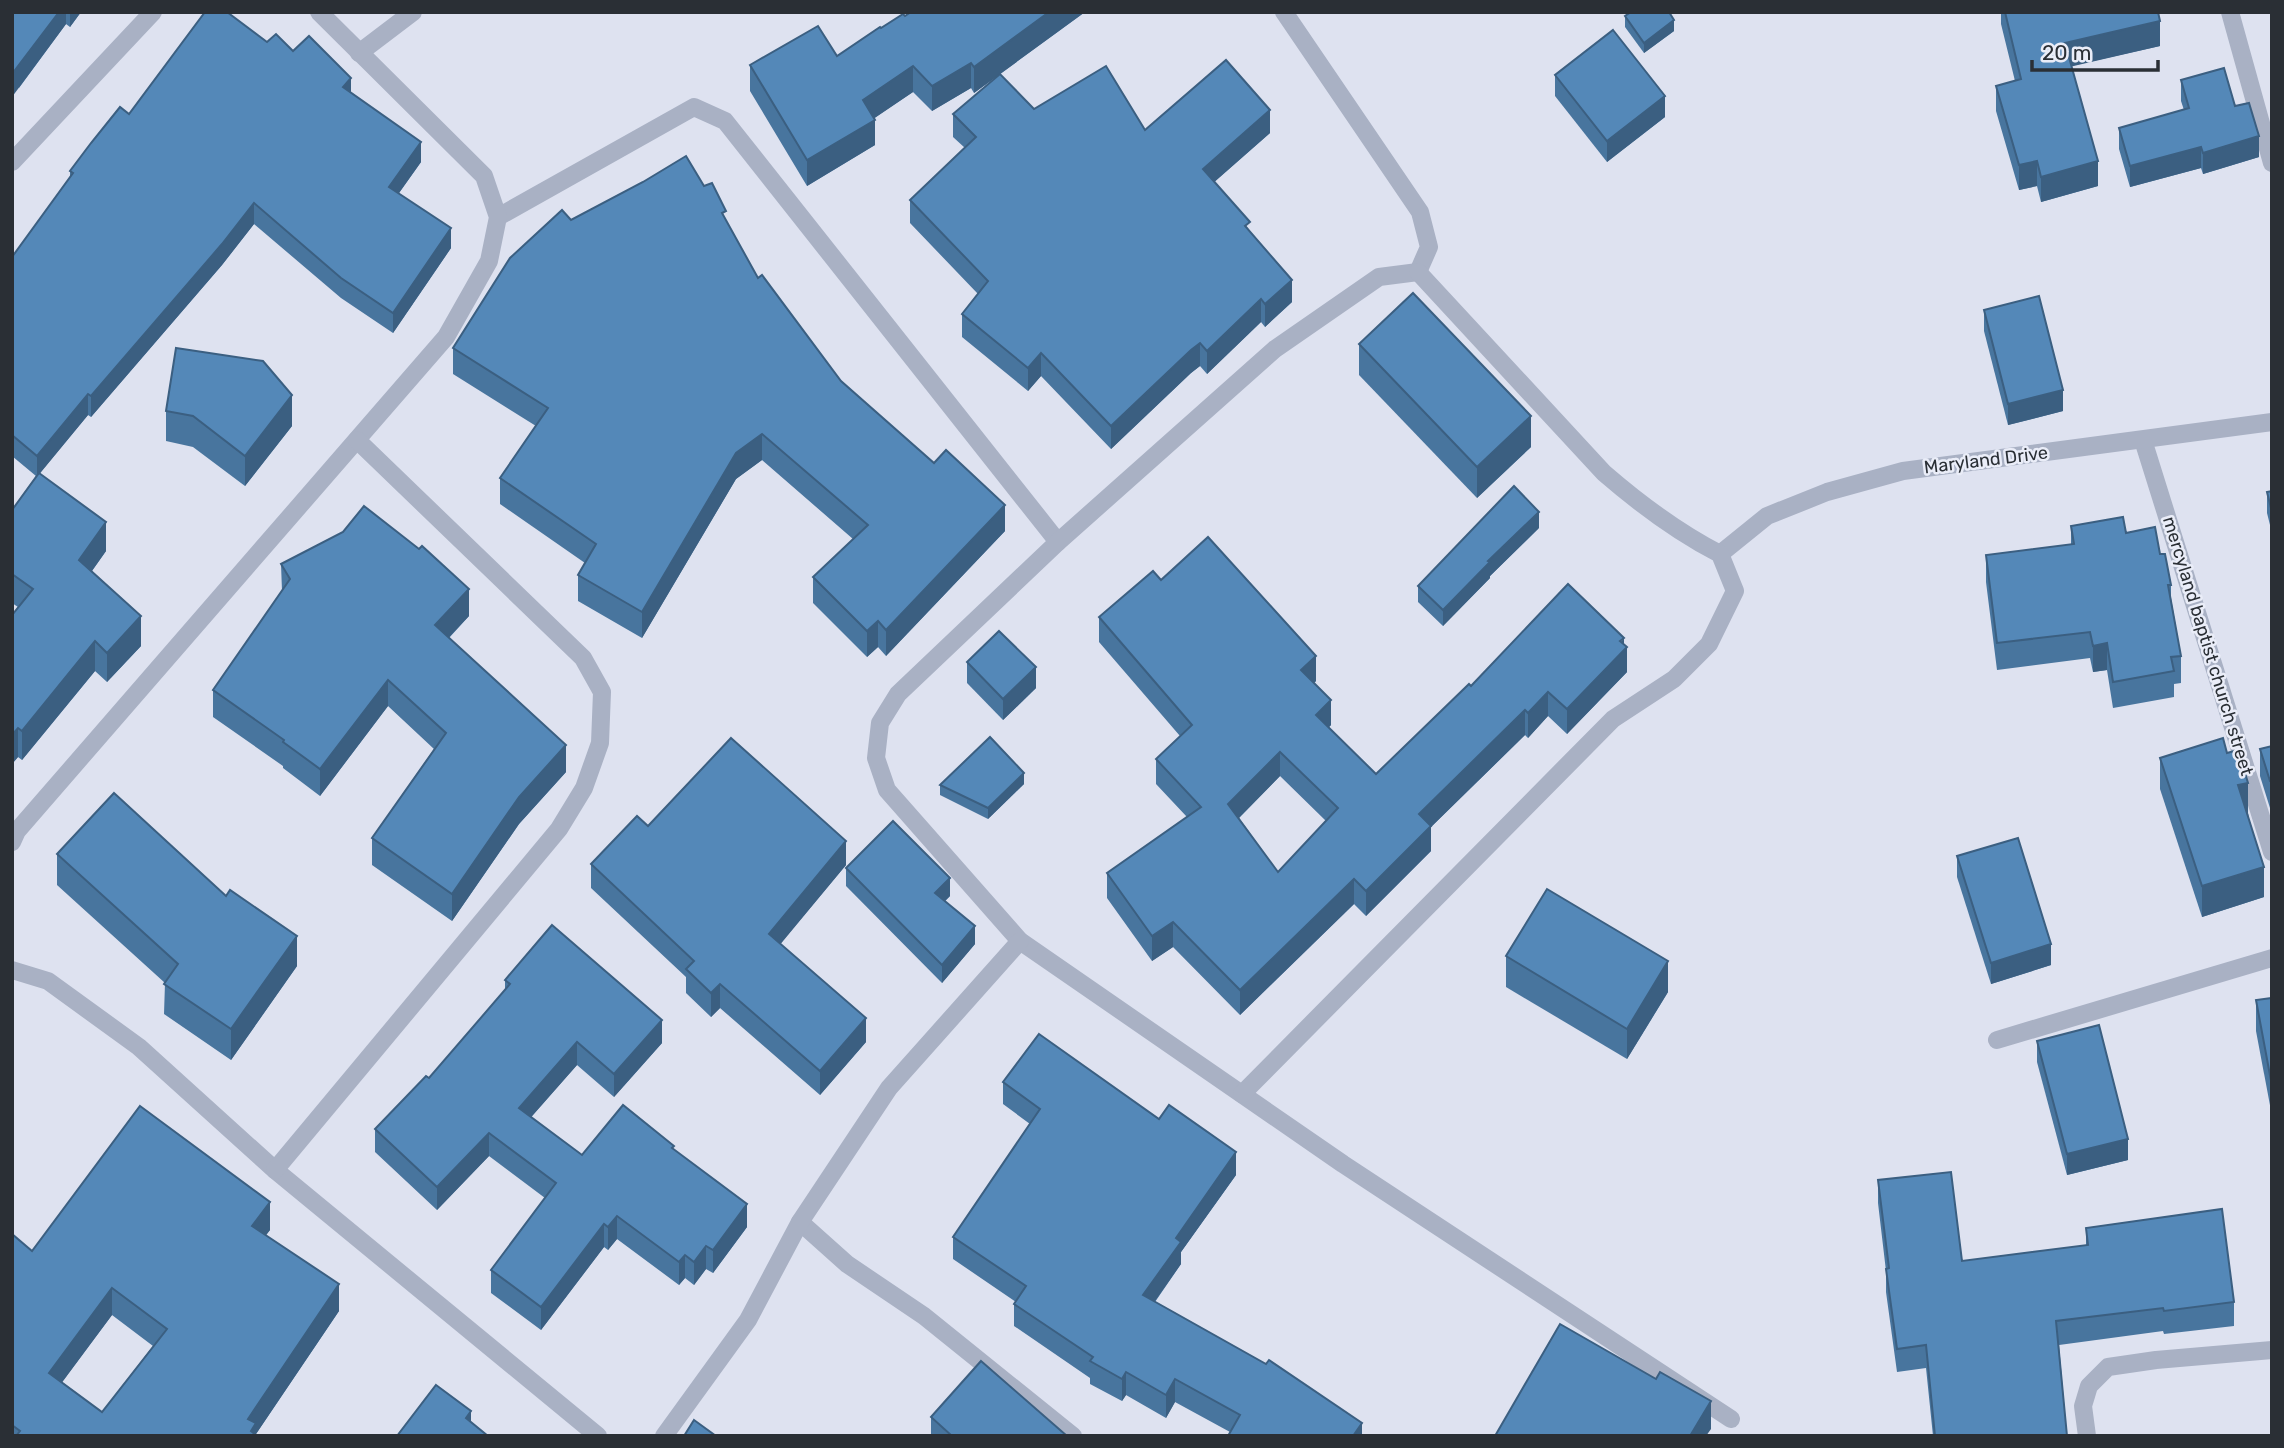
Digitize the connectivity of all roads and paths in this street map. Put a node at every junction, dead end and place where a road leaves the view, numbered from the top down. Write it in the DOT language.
graph roads {
  1 [pos="153,12"];
  2 [pos="319,12"];
  3 [pos="412,12"];
  4 [pos="1284,12"];
  5 [pos="2230,12"];
  6 [pos="359,53"];
  7 [pos="12,162"];
  8 [pos="2272,163"];
  9 [pos="498,217"];
  10 [pos="1418,272"];
  11 [pos="2272,422"];
  12 [pos="357,440"];
  13 [pos="2143,440"];
  14 [pos="1058,542"];
  15 [pos="1720,554"];
  16 [pos="12,842"];
  17 [pos="2272,852"];
  18 [pos="1020,941"];
  19 [pos="2272,958"];
  20 [pos="12,970"];
  21 [pos="1997,1040"];
  22 [pos="1242,1094"];
  23 [pos="275,1170"];
  24 [pos="800,1222"];
  25 [pos="2272,1350"];
  26 [pos="1731,1419"];
  27 [pos="598,1436"];
  28 [pos="664,1436"];
  29 [pos="1073,1436"];
  30 [pos="2087,1436"];
  1 -- 7 [label="street"];
  2 -- 6 [label="street"];
  3 -- 6 [label="street"];
  4 -- 10 [label="street"];
  5 -- 8 [label="street"];
  6 -- 9 [label="street"];
  9 -- 12 [label="street"];
  9 -- 14 [label="street"];
  10 -- 14 [label="street"];
  10 -- 15 [label="street"];
  11 -- 13 [label="street, Maryland Drive"];
  12 -- 16 [label="street"];
  12 -- 23 [label="street"];
  13 -- 15 [label="street, Maryland Drive"];
  13 -- 17 [label="street, mercyland baptist church street"];
  14 -- 18 [label="street"];
  15 -- 22 [label="street"];
  18 -- 22 [label="street"];
  18 -- 24 [label="street"];
  19 -- 21 [label="street"];
  20 -- 23 [label="street"];
  22 -- 26 [label="street"];
  23 -- 27 [label="street"];
  24 -- 28 [label="street"];
  24 -- 29 [label="street"];
  25 -- 30 [label="street"];
}
